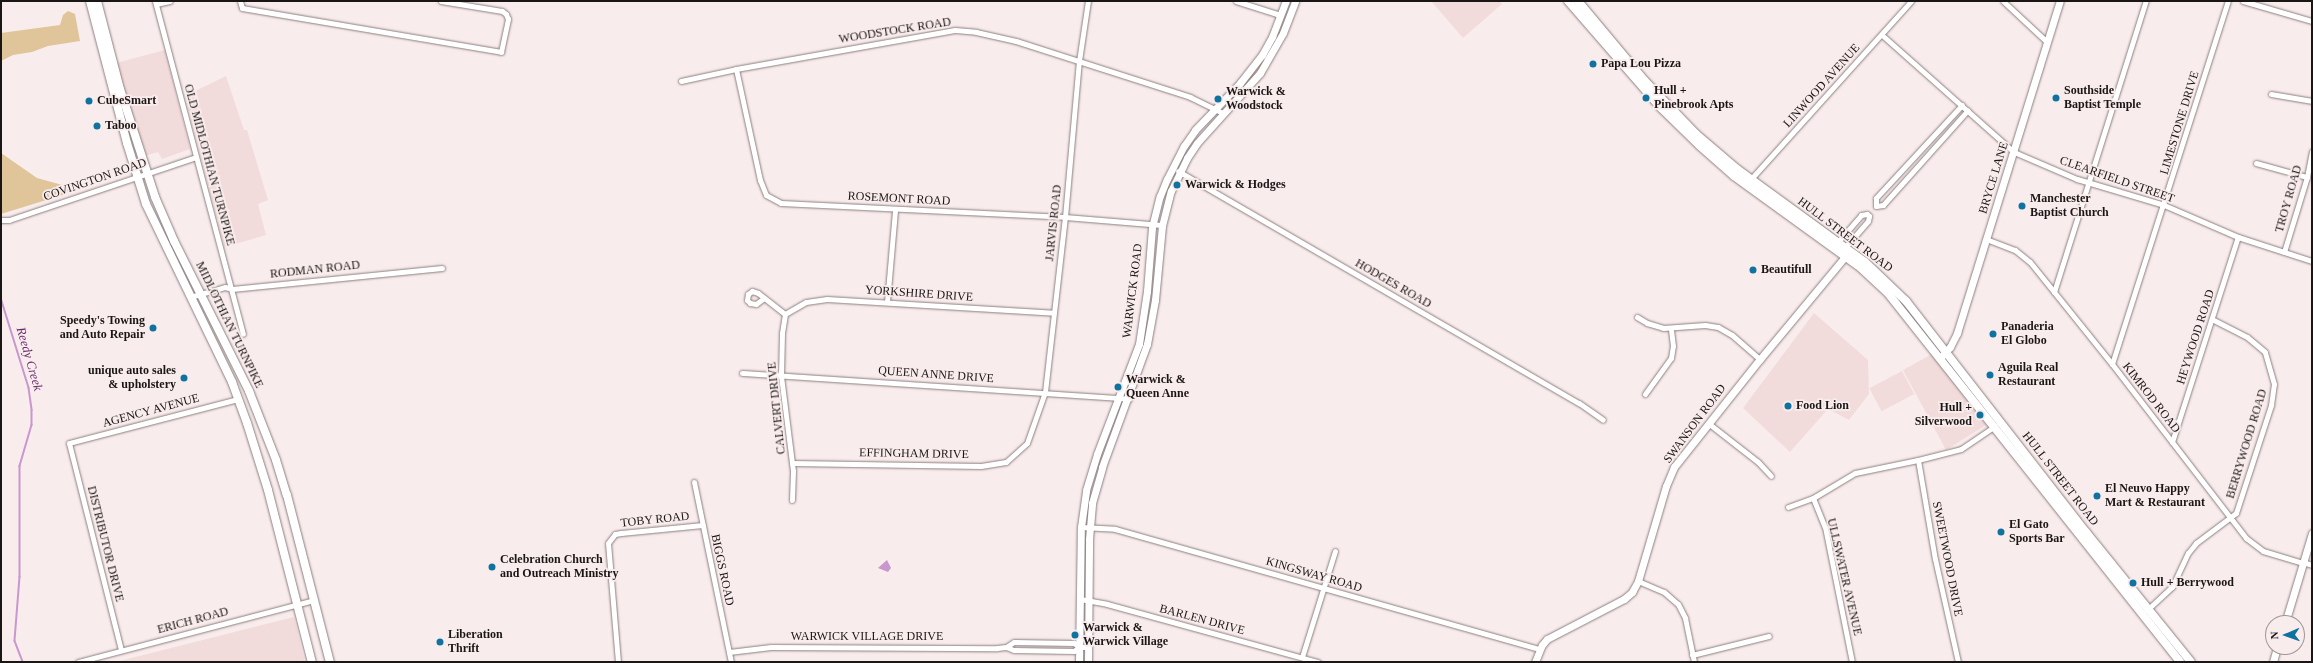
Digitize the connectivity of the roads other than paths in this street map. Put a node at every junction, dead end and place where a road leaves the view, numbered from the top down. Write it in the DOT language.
graph roads {
  1 [pos="90,1"];
  2 [pos="97,1"];
  3 [pos="170,1"];
  4 [pos="240,1"];
  5 [pos="441,1"];
  6 [pos="1088,1"];
  7 [pos="1236,1"];
  8 [pos="1286,1"];
  9 [pos="1295,1"];
  10 [pos="1568,1"];
  11 [pos="1578,1"];
  12 [pos="1912,1"];
  13 [pos="2003,1"];
  14 [pos="2060,1"];
  15 [pos="2146,1"];
  16 [pos="2228,1"];
  17 [pos="2243,1"];
  18 [pos="155,3"];
  19 [pos="1280,17"];
  20 [pos="2312,21"];
  21 [pos="1882,35"];
  22 [pos="2047,42"];
  23 [pos="1079,61"];
  24 [pos="736,69"];
  25 [pos="680,81"];
  26 [pos="2271,94"];
  27 [pos="2312,101"];
  28 [pos="1962,105"];
  29 [pos="1215,109"];
  30 [pos="1968,110"];
  31 [pos="1223,113"];
  32 [pos="2312,151"];
  33 [pos="2014,152"];
  34 [pos="196,157"];
  35 [pos="2256,163"];
  36 [pos="1172,168"];
  37 [pos="1180,172"];
  38 [pos="146,173"];
  39 [pos="137,176"];
  40 [pos="2307,177"];
  41 [pos="1748,181"];
  42 [pos="2089,183"];
  43 [pos="2164,205"];
  44 [pos="895,210"];
  45 [pos="1065,217"];
  46 [pos="1,220"];
  47 [pos="1153,224"];
  48 [pos="1162,225"];
  49 [pos="2238,237"];
  50 [pos="1986,239"];
  51 [pos="1842,249"];
  52 [pos="2284,252"];
  53 [pos="2312,261"];
  54 [pos="442,268"];
  55 [pos="232,288"];
  56 [pos="2054,292"];
  57 [pos="201,294"];
  58 [pos="190,297"];
  59 [pos="764,298"];
  60 [pos="887,302"];
  61 [pos="1054,313"];
  62 [pos="785,314"];
  63 [pos="1637,317"];
  64 [pos="2212,320"];
  65 [pos="1671,329"];
  66 [pos="243,334"];
  67 [pos="1943,355"];
  68 [pos="1760,359"];
  69 [pos="2112,364"];
  70 [pos="742,373"];
  71 [pos="781,376"];
  72 [pos="1045,392"];
  73 [pos="1645,394"];
  74 [pos="1119,398"];
  75 [pos="238,399"];
  76 [pos="1129,399"];
  77 [pos="1604,420"];
  78 [pos="1708,423"];
  79 [pos="1998,425"];
  80 [pos="2172,442"];
  81 [pos="1027,443"];
  82 [pos="69,444"];
  83 [pos="1918,460"];
  84 [pos="792,463"];
  85 [pos="1771,476"];
  86 [pos="694,482"];
  87 [pos="1813,498"];
  88 [pos="792,500"];
  89 [pos="1788,507"];
  90 [pos="2231,517"];
  91 [pos="703,524"];
  92 [pos="1081,527"];
  93 [pos="1090,527"];
  94 [pos="2312,533"];
  95 [pos="1334,551"];
  96 [pos="2303,562"];
  97 [pos="2312,565"];
  98 [pos="1638,581"];
  99 [pos="1324,588"];
  100 [pos="1080,599"];
  101 [pos="314,600"];
  102 [pos="1089,601"];
  103 [pos="297,604"];
  104 [pos="2145,612"];
  105 [pos="2287,615"];
  106 [pos="1769,636"];
  107 [pos="1006,647"];
  108 [pos="1079,647"];
  109 [pos="1088,647"];
  110 [pos="1540,649"];
  111 [pos="121,650"];
  112 [pos="729,652"];
  113 [pos="1692,655"];
  114 [pos="1302,657"];
  115 [pos="78,662"];
  116 [pos="312,662"];
  117 [pos="330,662"];
  118 [pos="618,662"];
  119 [pos="731,662"];
  120 [pos="1079,662"];
  121 [pos="1088,662"];
  122 [pos="1318,662"];
  123 [pos="1535,662"];
  124 [pos="1694,662"];
  125 [pos="1852,662"];
  126 [pos="1958,662"];
  127 [pos="2180,662"];
  128 [pos="2191,662"];
  1 -- 39 [label="main road, MIDLOTHIAN TURNPIKE"];
  2 -- 38 [label="main road, MIDLOTHIAN TURNPIKE"];
  3 -- 18 [label="street"];
  4 -- 5 [label="street"];
  6 -- 23 [label="street, JARVIS ROAD"];
  7 -- 19 [label="street"];
  8 -- 19 [label="main road, WARWICK ROAD"];
  9 -- 31 [label="main road, WARWICK ROAD"];
  10 -- 41 [label="main road, HULL STREET ROAD"];
  11 -- 41 [label="main road, HULL STREET ROAD"];
  12 -- 21 [label="street, LINWOOD AVENUE"];
  13 -- 22 [label="street"];
  14 -- 22 [label="main road, BRYCE LANE"];
  15 -- 42 [label="street"];
  16 -- 43 [label="street, LIMESTONE DRIVE"];
  17 -- 20 [label="street"];
  18 -- 34 [label="street, OLD MIDLOTHIAN TURNPIKE"];
  19 -- 29 [label="main road, WARWICK ROAD"];
  21 -- 28 [label="street, CLEARFIELD STREET"];
  21 -- 41 [label="street, LINWOOD AVENUE"];
  22 -- 33 [label="main road, BRYCE LANE"];
  23 -- 24 [label="street, WOODSTOCK ROAD"];
  23 -- 29 [label="street, WOODSTOCK ROAD"];
  23 -- 45 [label="street, JARVIS ROAD"];
  24 -- 25 [label="street, WOODSTOCK ROAD"];
  24 -- 44 [label="street, ROSEMONT ROAD"];
  26 -- 27 [label="street"];
  28 -- 30 [label="street, CLEARFIELD STREET"];
  28 -- 30 [label="street"];
  29 -- 31 [label="street, WOODSTOCK ROAD"];
  29 -- 36 [label="main road, WARWICK ROAD"];
  30 -- 33 [label="street, CLEARFIELD STREET"];
  31 -- 37 [label="main road, WARWICK ROAD"];
  32 -- 40 [label="street, TROY ROAD"];
  33 -- 42 [label="street, CLEARFIELD STREET"];
  33 -- 50 [label="main road, BRYCE LANE"];
  34 -- 38 [label="street, COVINGTON ROAD"];
  34 -- 55 [label="street, OLD MIDLOTHIAN TURNPIKE"];
  35 -- 40 [label="street"];
  36 -- 37 [label="street, HODGES ROAD"];
  36 -- 47 [label="main road, WARWICK ROAD"];
  37 -- 48 [label="main road, WARWICK ROAD"];
  37 -- 77 [label="street, HODGES ROAD"];
  38 -- 39 [label="street, COVINGTON ROAD"];
  38 -- 57 [label="main road, MIDLOTHIAN TURNPIKE"];
  39 -- 46 [label="street, COVINGTON ROAD"];
  39 -- 58 [label="main road, MIDLOTHIAN TURNPIKE"];
  40 -- 52 [label="street, TROY ROAD"];
  41 -- 51 [label="main road, HULL STREET ROAD"];
  42 -- 43 [label="street, CLEARFIELD STREET"];
  42 -- 56 [label="street"];
  43 -- 49 [label="street, CLEARFIELD STREET"];
  43 -- 69 [label="street, LIMESTONE DRIVE"];
  44 -- 45 [label="street, ROSEMONT ROAD"];
  44 -- 60 [label="street"];
  45 -- 47 [label="street, ROSEMONT ROAD"];
  45 -- 61 [label="street, JARVIS ROAD"];
  47 -- 48 [label="street, ROSEMONT ROAD"];
  47 -- 74 [label="main road, WARWICK ROAD"];
  48 -- 76 [label="main road, WARWICK ROAD"];
  49 -- 52 [label="street, CLEARFIELD STREET"];
  49 -- 64 [label="street, HEYWOOD ROAD"];
  50 -- 56 [label="street, KIMROD ROAD"];
  50 -- 67 [label="main road, BRYCE LANE"];
  51 -- 51 [label="street"];
  51 -- 67 [label="main road, HULL STREET ROAD"];
  51 -- 68 [label="main road, SWANSON ROAD"];
  52 -- 53 [label="street, CLEARFIELD STREET"];
  54 -- 55 [label="street, RODMAN ROAD"];
  55 -- 57 [label="street, RODMAN ROAD"];
  55 -- 66 [label="street, OLD MIDLOTHIAN TURNPIKE"];
  56 -- 69 [label="street, KIMROD ROAD"];
  57 -- 58 [label="street, RODMAN ROAD"];
  57 -- 101 [label="main road, MIDLOTHIAN TURNPIKE"];
  58 -- 75 [label="main road, MIDLOTHIAN TURNPIKE"];
  59 -- 62 [label="street"];
  60 -- 61 [label="street, YORKSHIRE DRIVE"];
  60 -- 62 [label="street, YORKSHIRE DRIVE"];
  61 -- 72 [label="street, JARVIS ROAD"];
  62 -- 71 [label="street, CALVERT DRIVE"];
  63 -- 65 [label="street"];
  64 -- 80 [label="street, HEYWOOD ROAD"];
  64 -- 90 [label="street, BERRYWOOD ROAD"];
  65 -- 68 [label="street"];
  65 -- 73 [label="street"];
  67 -- 79 [label="main road, HULL STREET ROAD"];
  68 -- 78 [label="main road, SWANSON ROAD"];
  69 -- 80 [label="street, KIMROD ROAD"];
  70 -- 71 [label="street, QUEEN ANNE DRIVE"];
  71 -- 72 [label="street, QUEEN ANNE DRIVE"];
  71 -- 84 [label="street, CALVERT DRIVE"];
  72 -- 74 [label="street, QUEEN ANNE DRIVE"];
  72 -- 81 [label="street, JARVIS ROAD"];
  74 -- 76 [label="street, QUEEN ANNE DRIVE"];
  74 -- 92 [label="main road, WARWICK ROAD"];
  75 -- 82 [label="street, AGENCY AVENUE"];
  75 -- 103 [label="main road, MIDLOTHIAN TURNPIKE"];
  76 -- 93 [label="main road, WARWICK ROAD"];
  78 -- 85 [label="street"];
  78 -- 98 [label="main road, SWANSON ROAD"];
  79 -- 83 [label="street"];
  79 -- 104 [label="main road, HULL STREET ROAD"];
  80 -- 90 [label="street, KIMROD ROAD"];
  81 -- 84 [label="street, EFFINGHAM DRIVE"];
  82 -- 111 [label="street, DISTRIBUTOR DRIVE"];
  83 -- 87 [label="street"];
  83 -- 126 [label="street, SWEETWOOD DRIVE"];
  84 -- 88 [label="street, CALVERT DRIVE"];
  86 -- 91 [label="street, BIGGS ROAD"];
  87 -- 89 [label="street"];
  87 -- 125 [label="street, ULLSWATER AVENUE"];
  90 -- 96 [label="street, KIMROD ROAD"];
  90 -- 104 [label="street, BERRYWOOD ROAD"];
  91 -- 112 [label="street, BIGGS ROAD"];
  91 -- 118 [label="street, TOBY ROAD"];
  92 -- 93 [label="street, KINGSWAY ROAD"];
  92 -- 100 [label="main road, WARWICK ROAD"];
  93 -- 99 [label="street, KINGSWAY ROAD"];
  93 -- 102 [label="main road, WARWICK ROAD"];
  94 -- 96 [label="main road"];
  95 -- 99 [label="street"];
  96 -- 97 [label="street, KIMROD ROAD"];
  96 -- 105 [label="main road"];
  98 -- 110 [label="main road, SWANSON ROAD"];
  98 -- 113 [label="street"];
  99 -- 110 [label="street, KINGSWAY ROAD"];
  99 -- 114 [label="street"];
  100 -- 102 [label="street, BARLEN DRIVE"];
  100 -- 108 [label="main road, WARWICK ROAD"];
  101 -- 103 [label="street, ERICH ROAD"];
  101 -- 117 [label="main road, MIDLOTHIAN TURNPIKE"];
  102 -- 109 [label="main road, WARWICK ROAD"];
  102 -- 114 [label="street, BARLEN DRIVE"];
  103 -- 111 [label="street, ERICH ROAD"];
  103 -- 116 [label="main road, MIDLOTHIAN TURNPIKE"];
  104 -- 127 [label="main road, HULL STREET ROAD"];
  104 -- 128 [label="main road, HULL STREET ROAD"];
  106 -- 113 [label="street"];
  107 -- 108 [label="street, WARWICK VILLAGE DRIVE"];
  107 -- 108 [label="street, WARWICK VILLAGE DRIVE"];
  107 -- 112 [label="street, WARWICK VILLAGE DRIVE"];
  108 -- 109 [label="street, WARWICK VILLAGE DRIVE"];
  108 -- 120 [label="main road, WARWICK ROAD"];
  109 -- 121 [label="main road, WARWICK ROAD"];
  110 -- 123 [label="main road, SWANSON ROAD"];
  111 -- 115 [label="street, ERICH ROAD"];
  112 -- 119 [label="street, BIGGS ROAD"];
  113 -- 124 [label="street"];
  114 -- 122 [label="street, BARLEN DRIVE"];
}
